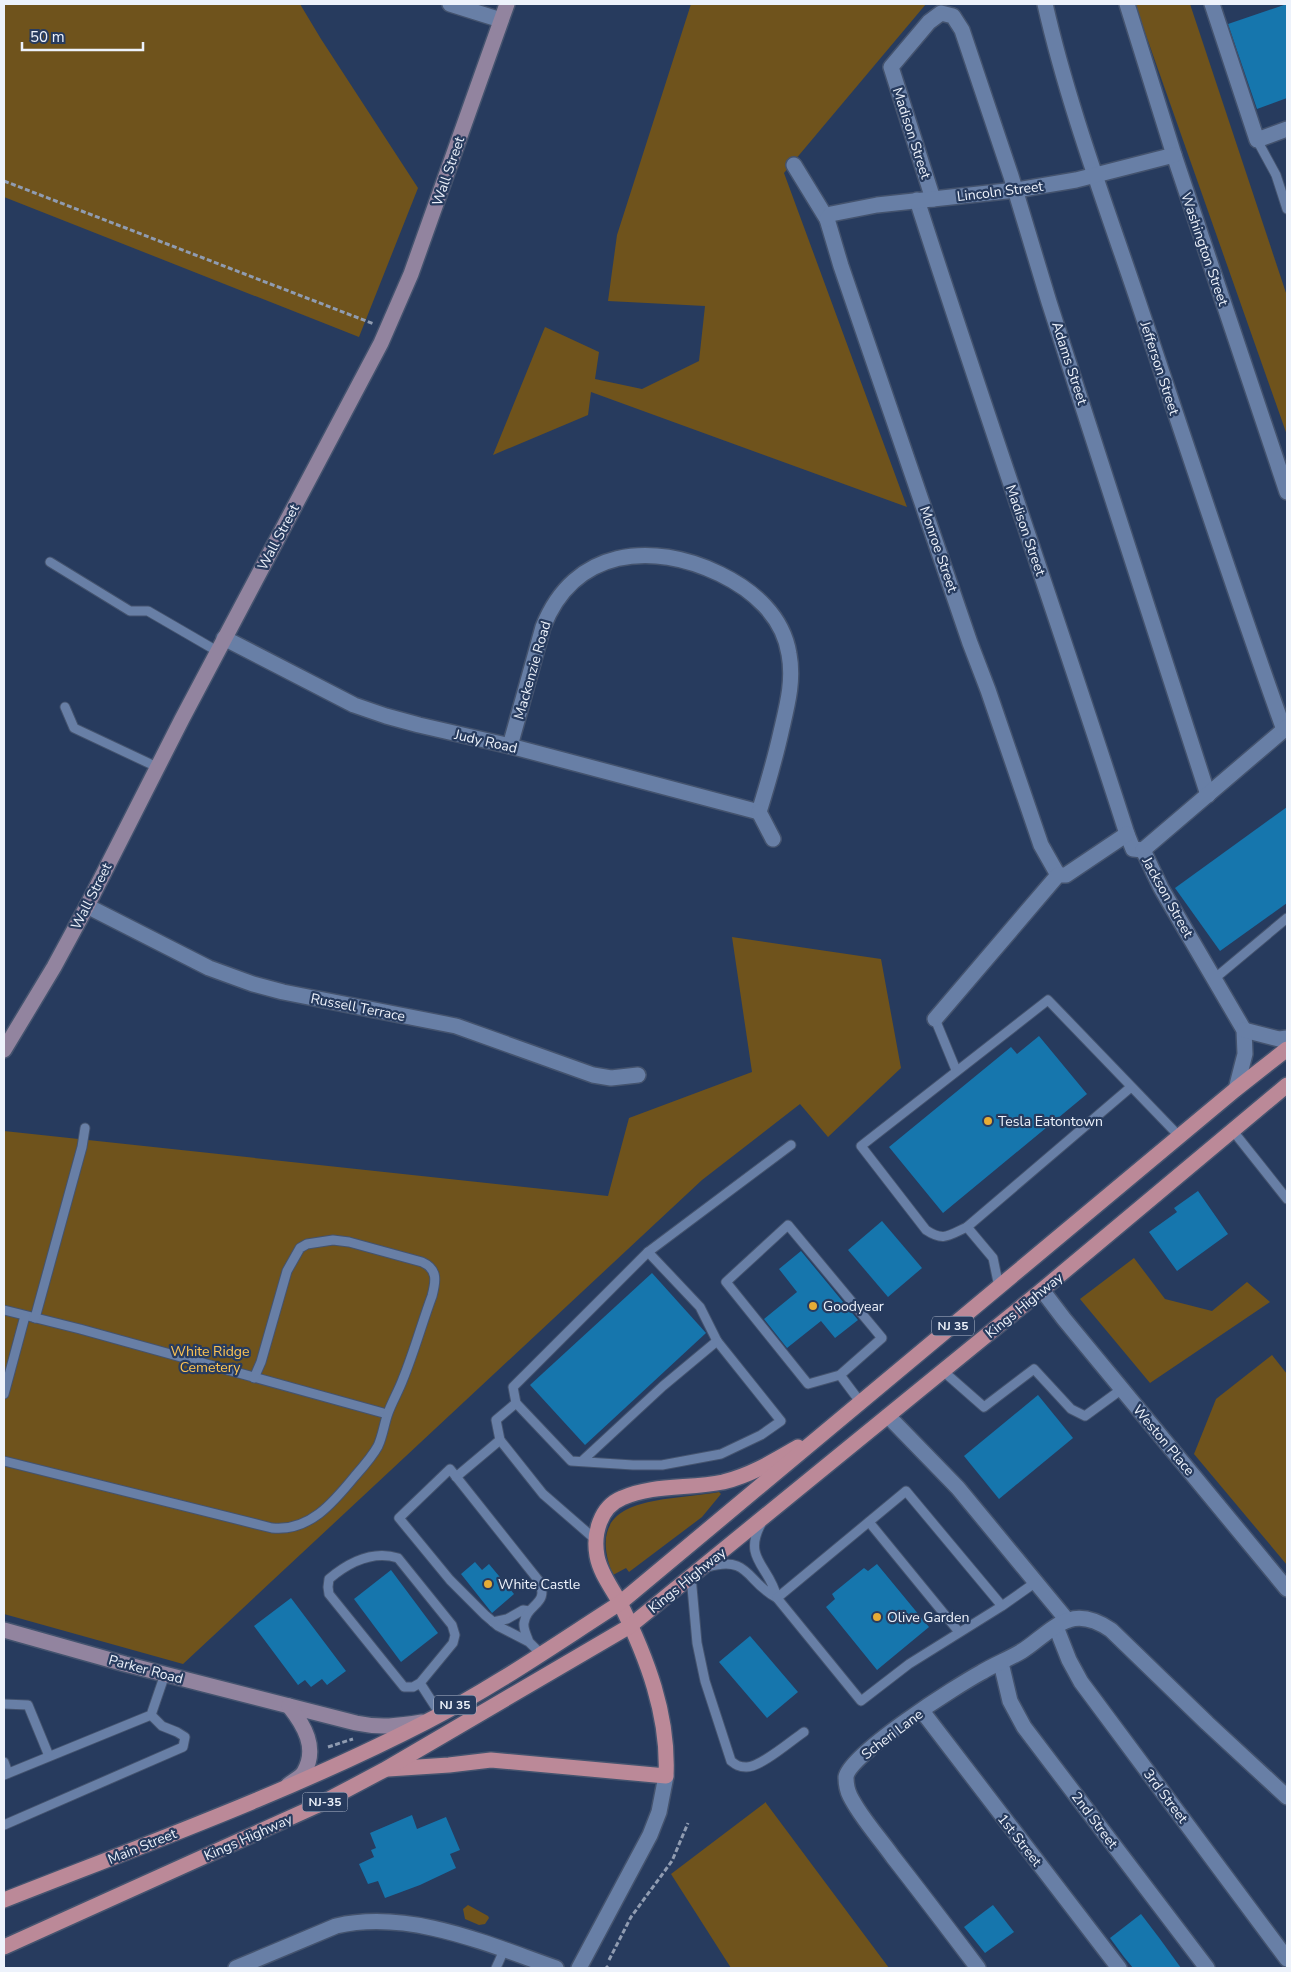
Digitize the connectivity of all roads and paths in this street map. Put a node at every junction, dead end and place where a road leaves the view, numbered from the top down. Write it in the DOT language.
graph roads {
  1 [pos="450,4"];
  2 [pos="506,4"];
  3 [pos="1045,4"];
  4 [pos="1127,4"];
  5 [pos="1212,4"];
  6 [pos="501,20"];
  7 [pos="892,67"];
  8 [pos="1287,129"];
  9 [pos="1257,140"];
  10 [pos="1174,155"];
  11 [pos="794,165"];
  12 [pos="1096,175"];
  13 [pos="4,181"];
  14 [pos="1016,190"];
  15 [pos="933,199"];
  16 [pos="917,200"];
  17 [pos="1287,209"];
  18 [pos="827,219"];
  19 [pos="387,329"];
  20 [pos="1287,492"];
  21 [pos="50,562"];
  22 [pos="221,644"];
  23 [pos="65,707"];
  24 [pos="1285,729"];
  25 [pos="510,746"];
  26 [pos="157,767"];
  27 [pos="1208,795"];
  28 [pos="759,812"];
  29 [pos="1127,834"];
  30 [pos="773,840"];
  31 [pos="1143,850"];
  32 [pos="1058,875"];
  33 [pos="87,906"];
  34 [pos="1287,918"];
  35 [pos="1214,979"];
  36 [pos="935,1019"];
  37 [pos="1244,1030"];
  38 [pos="1287,1038"];
  39 [pos="1287,1049"];
  40 [pos="4,1050"];
  41 [pos="956,1070"];
  42 [pos="638,1075"];
  43 [pos="1287,1085"];
  44 [pos="1131,1087"];
  45 [pos="1236,1088"];
  46 [pos="85,1128"];
  47 [pos="1233,1131"];
  48 [pos="1179,1136"];
  49 [pos="791,1145"];
  50 [pos="1287,1199"];
  51 [pos="967,1227"];
  52 [pos="648,1252"];
  53 [pos="999,1287"];
  54 [pos="1042,1290"];
  55 [pos="4,1310"];
  56 [pos="25,1316"];
  57 [pos="35,1318"];
  58 [pos="717,1341"];
  59 [pos="943,1372"];
  60 [pos="840,1375"];
  61 [pos="254,1378"];
  62 [pos="1122,1389"];
  63 [pos="4,1394"];
  64 [pos="516,1403"];
  65 [pos="861,1403"];
  66 [pos="387,1414"];
  67 [pos="888,1416"];
  68 [pos="836,1424"];
  69 [pos="500,1440"];
  70 [pos="4,1461"];
  71 [pos="582,1461"];
  72 [pos="456,1477"];
  73 [pos="764,1517"];
  74 [pos="869,1522"];
  75 [pos="596,1540"];
  76 [pos="696,1573"];
  77 [pos="1036,1582"];
  78 [pos="1287,1589"];
  79 [pos="777,1598"];
  80 [pos="620,1603"];
  81 [pos="1002,1606"];
  82 [pos="529,1611"];
  83 [pos="493,1622"];
  84 [pos="1062,1624"];
  85 [pos="630,1626"];
  86 [pos="4,1630"];
  87 [pos="959,1632"];
  88 [pos="529,1642"];
  89 [pos="541,1654"];
  90 [pos="1001,1663"];
  91 [pos="165,1674"];
  92 [pos="420,1682"];
  93 [pos="4,1704"];
  94 [pos="289,1706"];
  95 [pos="922,1711"];
  96 [pos="152,1715"];
  97 [pos="433,1718"];
  98 [pos="804,1732"];
  99 [pos="352,1734"];
  100 [pos="328,1747"];
  101 [pos="49,1756"];
  102 [pos="4,1762"];
  103 [pos="384,1770"];
  104 [pos="6,1774"];
  105 [pos="666,1776"];
  106 [pos="281,1791"];
  107 [pos="1287,1796"];
  108 [pos="688,1824"];
  109 [pos="4,1825"];
  110 [pos="4,1900"];
  111 [pos="4,1946"];
  112 [pos="504,1950"];
  113 [pos="1287,1958"];
  114 [pos="609,1960"];
  115 [pos="236,1968"];
  116 [pos="496,1968"];
  117 [pos="556,1968"];
  118 [pos="579,1968"];
  119 [pos="978,1968"];
  120 [pos="1119,1968"];
  121 [pos="1207,1968"];
  1 -- 6 [label="street"];
  2 -- 6 [label="street, Wall Street"];
  3 -- 12 [label="street, Jefferson Street"];
  4 -- 10 [label="street, Washington Street"];
  5 -- 9 [label="street"];
  6 -- 19 [label="street, Wall Street"];
  7 -- 14 [label="street, Adams Street"];
  7 -- 15 [label="street, Madison Street"];
  8 -- 9 [label="street"];
  9 -- 17 [label="lane"];
  10 -- 12 [label="street, Lincoln Street"];
  10 -- 20 [label="street, Washington Street"];
  11 -- 18 [label="street, Monroe Street"];
  12 -- 14 [label="street, Lincoln Street"];
  12 -- 24 [label="street, Jefferson Street"];
  13 -- 19 [label="path"];
  14 -- 15 [label="street, Lincoln Street"];
  14 -- 27 [label="street, Adams Street"];
  15 -- 16 [label="street, Lincoln Street"];
  16 -- 18 [label="street, Lincoln Street"];
  16 -- 29 [label="street, Madison Street"];
  18 -- 32 [label="street, Monroe Street"];
  19 -- 22 [label="street, Wall Street"];
  21 -- 22 [label="lane"];
  22 -- 25 [label="street, Judy Road"];
  22 -- 26 [label="street, Wall Street"];
  23 -- 26 [label="lane"];
  24 -- 27 [label="street, Jackson Street"];
  25 -- 28 [label="street, Judy Road"];
  25 -- 28 [label="street, Mackenzie Road"];
  26 -- 33 [label="street, Wall Street"];
  27 -- 31 [label="street, Jackson Street"];
  28 -- 30 [label="street"];
  29 -- 31 [label="street, Madison Street"];
  29 -- 32 [label="street"];
  31 -- 35 [label="street, Jackson Street"];
  32 -- 36 [label="street"];
  33 -- 40 [label="street, Wall Street"];
  33 -- 42 [label="street, Russell Terrace"];
  34 -- 35 [label="lane"];
  35 -- 37 [label="street, Jackson Street"];
  36 -- 41 [label="lane"];
  37 -- 38 [label="street"];
  37 -- 45 [label="street"];
  39 -- 45 [label="main road, Kings Highway / NJ 35"];
  41 -- 44 [label="lane"];
  41 -- 51 [label="lane"];
  43 -- 47 [label="main road, Kings Highway / NJ 35"];
  44 -- 48 [label="lane"];
  44 -- 51 [label="lane"];
  45 -- 48 [label="main road, Kings Highway / NJ 35"];
  46 -- 57 [label="lane"];
  47 -- 50 [label="lane"];
  47 -- 54 [label="main road, Kings Highway / NJ 35"];
  48 -- 53 [label="main road, Kings Highway / NJ 35"];
  49 -- 52 [label="lane"];
  51 -- 53 [label="lane"];
  52 -- 58 [label="lane"];
  52 -- 64 [label="lane"];
  53 -- 65 [label="main road, Kings Highway / NJ 35"];
  54 -- 59 [label="main road, Kings Highway / NJ 35"];
  54 -- 62 [label="street, Weston Place"];
  55 -- 56 [label="lane"];
  56 -- 57 [label="lane"];
  56 -- 63 [label="lane"];
  57 -- 61 [label="lane"];
  58 -- 71 [label="lane"];
  58 -- 71 [label="lane"];
  59 -- 62 [label="lane"];
  59 -- 67 [label="main road, Kings Highway / NJ 35"];
  60 -- 60 [label="lane"];
  60 -- 65 [label="lane"];
  61 -- 66 [label="lane"];
  61 -- 66 [label="lane"];
  62 -- 78 [label="street, Weston Place"];
  64 -- 69 [label="lane"];
  64 -- 71 [label="lane"];
  65 -- 68 [label="main road, Kings Highway / NJ 35"];
  66 -- 70 [label="lane"];
  67 -- 73 [label="main road, Kings Highway / NJ 35"];
  67 -- 77 [label="street"];
  68 -- 75 [label="main road"];
  68 -- 80 [label="main road, Kings Highway / NJ 35"];
  69 -- 72 [label="lane"];
  69 -- 75 [label="lane"];
  72 -- 82 [label="lane"];
  72 -- 83 [label="lane"];
  73 -- 76 [label="main road, Kings Highway / NJ 35"];
  73 -- 79 [label="lane"];
  74 -- 79 [label="lane"];
  74 -- 81 [label="lane"];
  74 -- 87 [label="lane"];
  75 -- 80 [label="main road"];
  76 -- 79 [label="lane"];
  76 -- 85 [label="main road, Kings Highway / NJ 35"];
  76 -- 98 [label="lane"];
  77 -- 81 [label="lane"];
  77 -- 84 [label="street"];
  79 -- 87 [label="lane"];
  80 -- 85 [label="main road"];
  80 -- 89 [label="main road, Kings Highway / NJ 35"];
  81 -- 87 [label="lane"];
  82 -- 83 [label="lane"];
  82 -- 88 [label="lane"];
  83 -- 88 [label="lane"];
  84 -- 90 [label="street, Scheri Lane"];
  84 -- 107 [label="street"];
  84 -- 113 [label="street, 3rd Street"];
  85 -- 103 [label="main road, Kings Highway / NJ-35"];
  85 -- 105 [label="main road"];
  86 -- 91 [label="street, Parker Road"];
  88 -- 89 [label="lane"];
  89 -- 97 [label="main road, Kings Highway / NJ 35"];
  90 -- 95 [label="street, Scheri Lane"];
  90 -- 121 [label="street, 2nd Street"];
  91 -- 94 [label="street, Parker Road"];
  91 -- 96 [label="lane"];
  92 -- 92 [label="lane"];
  92 -- 97 [label="lane"];
  93 -- 101 [label="lane"];
  94 -- 97 [label="street, Parker Road"];
  94 -- 106 [label="street"];
  95 -- 119 [label="street, Scheri Lane"];
  95 -- 120 [label="street, 1st Street"];
  96 -- 101 [label="lane"];
  96 -- 109 [label="lane"];
  97 -- 106 [label="main road, Kings Highway / NJ 35"];
  99 -- 100 [label="path"];
  101 -- 104 [label="lane"];
  102 -- 104 [label="lane"];
  103 -- 105 [label="main road"];
  103 -- 111 [label="main road, Kings Highway / NJ-35"];
  105 -- 118 [label="street"];
  106 -- 110 [label="main road, Main Street / NJ 35"];
  108 -- 114 [label="path"];
  112 -- 115 [label="street"];
  112 -- 116 [label="lane"];
  112 -- 117 [label="street"];
}
